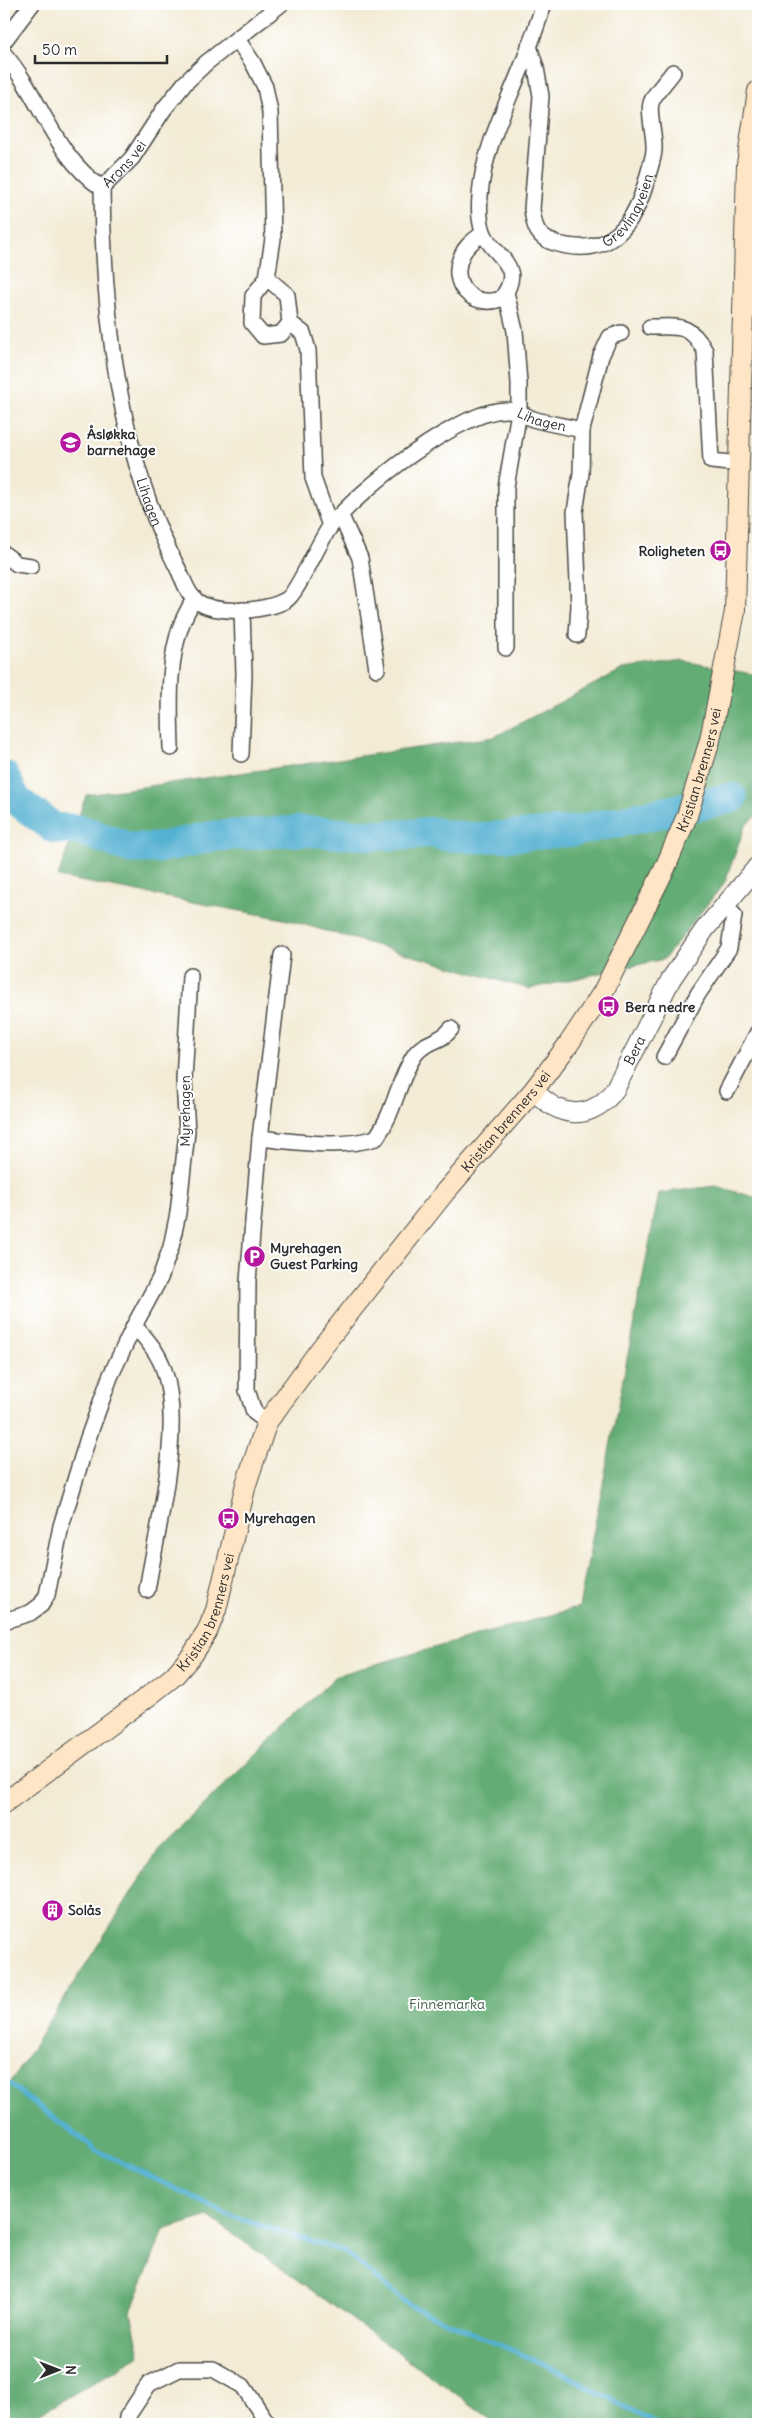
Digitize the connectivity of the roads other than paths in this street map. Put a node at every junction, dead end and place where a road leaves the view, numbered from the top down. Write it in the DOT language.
graph roads {
  1 [pos="32,4"];
  2 [pos="281,4"];
  3 [pos="544,4"];
  4 [pos="237,39"];
  5 [pos="4,41"];
  6 [pos="529,46"];
  7 [pos="4,54"];
  8 [pos="673,72"];
  9 [pos="758,91"];
  10 [pos="102,188"];
  11 [pos="483,233"];
  12 [pos="268,278"];
  13 [pos="506,292"];
  14 [pos="750,310"];
  15 [pos="290,323"];
  16 [pos="650,327"];
  17 [pos="621,333"];
  18 [pos="519,412"];
  19 [pos="582,430"];
  20 [pos="740,464"];
  21 [pos="336,521"];
  22 [pos="4,554"];
  23 [pos="31,566"];
  24 [pos="194,598"];
  25 [pos="242,610"];
  26 [pos="577,635"];
  27 [pos="506,648"];
  28 [pos="377,669"];
  29 [pos="172,748"];
  30 [pos="242,754"];
  31 [pos="758,866"];
  32 [pos="724,906"];
  33 [pos="282,955"];
  34 [pos="190,976"];
  35 [pos="451,1029"];
  36 [pos="758,1032"];
  37 [pos="664,1057"];
  38 [pos="533,1091"];
  39 [pos="727,1091"];
  40 [pos="260,1138"];
  41 [pos="134,1326"];
  42 [pos="267,1422"];
  43 [pos="147,1590"];
  44 [pos="4,1621"];
  45 [pos="4,1804"];
  46 [pos="126,2424"];
  47 [pos="268,2424"];
  1 -- 5 [label="street"];
  2 -- 4 [label="street, Arons vei"];
  3 -- 6 [label="street"];
  4 -- 10 [label="street, Arons vei"];
  4 -- 12 [label="street"];
  6 -- 8 [label="street, Grevlingveien"];
  6 -- 11 [label="street"];
  7 -- 10 [label="street, Arons vei"];
  9 -- 14 [label="main road, Kristian brenners vei"];
  10 -- 24 [label="street, Lihagen"];
  11 -- 13 [label="street"];
  11 -- 13 [label="street"];
  12 -- 15 [label="street"];
  12 -- 15 [label="street"];
  13 -- 18 [label="street"];
  14 -- 20 [label="main road, Kristian brenners vei"];
  15 -- 21 [label="street"];
  16 -- 20 [label="street"];
  17 -- 19 [label="street, Lihagen"];
  18 -- 19 [label="street, Lihagen"];
  18 -- 21 [label="street, Lihagen"];
  18 -- 27 [label="street"];
  19 -- 26 [label="street, Lihagen"];
  20 -- 38 [label="main road, Kristian brenners vei"];
  21 -- 25 [label="street, Lihagen"];
  21 -- 28 [label="street"];
  22 -- 23 [label="street"];
  24 -- 25 [label="street, Lihagen"];
  24 -- 29 [label="street"];
  25 -- 30 [label="street"];
  31 -- 32 [label="street, Bera"];
  32 -- 37 [label="street, Bera"];
  32 -- 38 [label="street, Bera"];
  33 -- 40 [label="street"];
  34 -- 41 [label="street, Myrehagen"];
  35 -- 40 [label="street"];
  36 -- 39 [label="street"];
  38 -- 42 [label="main road, Kristian brenners vei"];
  40 -- 42 [label="street"];
  41 -- 43 [label="street"];
  41 -- 44 [label="street, Myrehagen"];
  42 -- 45 [label="main road, Kristian brenners vei"];
  46 -- 47 [label="street"];
}
